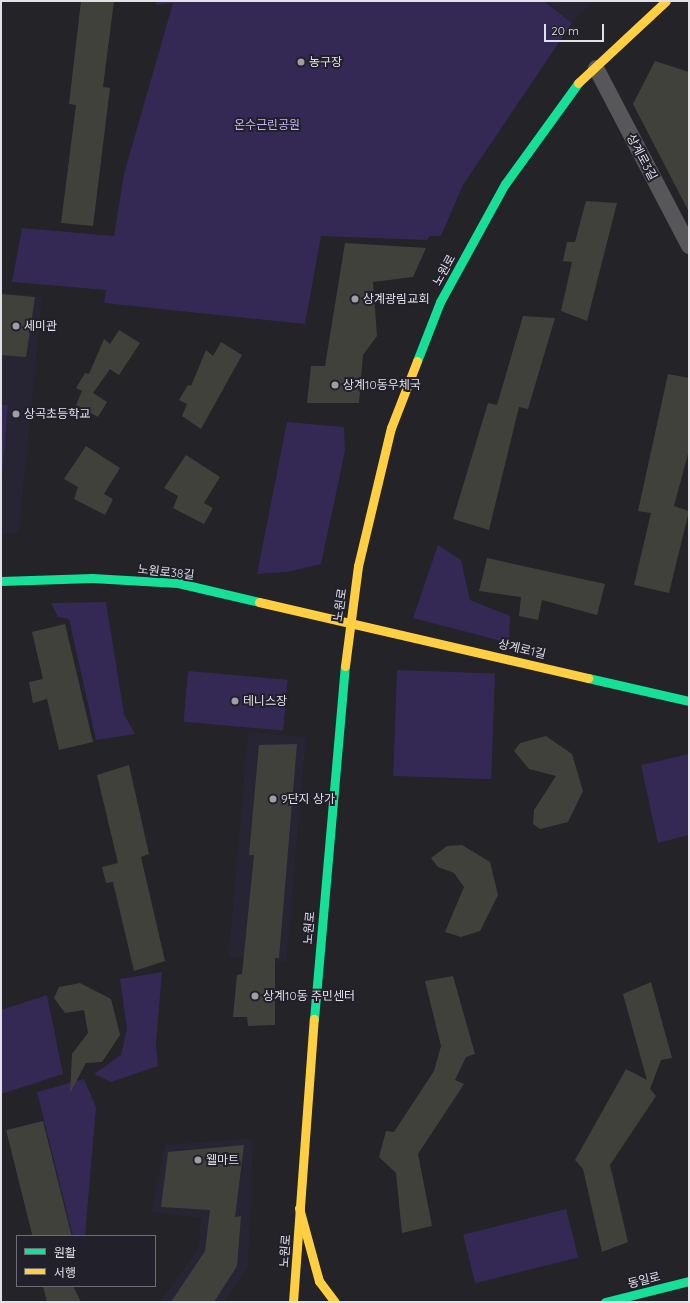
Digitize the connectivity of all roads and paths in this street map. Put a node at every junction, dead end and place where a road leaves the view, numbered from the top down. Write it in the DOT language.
graph roads {
  1 [pos="666,1"];
  2 [pos="596,68"];
  3 [pos="689,246"];
  4 [pos="1,581"];
  5 [pos="349,620"];
  6 [pos="689,701"];
  7 [pos="299,1208"];
  8 [pos="689,1281"];
  9 [pos="293,1302"];
  10 [pos="335,1302"];
  11 [pos="605,1302"];
  1 -- 2 [label="main road, 노원로"];
  2 -- 3 [label="street, 상계로3길"];
  2 -- 5 [label="main road, 노원로"];
  4 -- 5 [label="main road, 노원로38길"];
  5 -- 6 [label="main road, 상계로1길"];
  5 -- 7 [label="main road, 노원로"];
  7 -- 9 [label="main road, 노원로"];
  7 -- 10 [label="main road"];
  8 -- 11 [label="main road, 동일로"];
}
